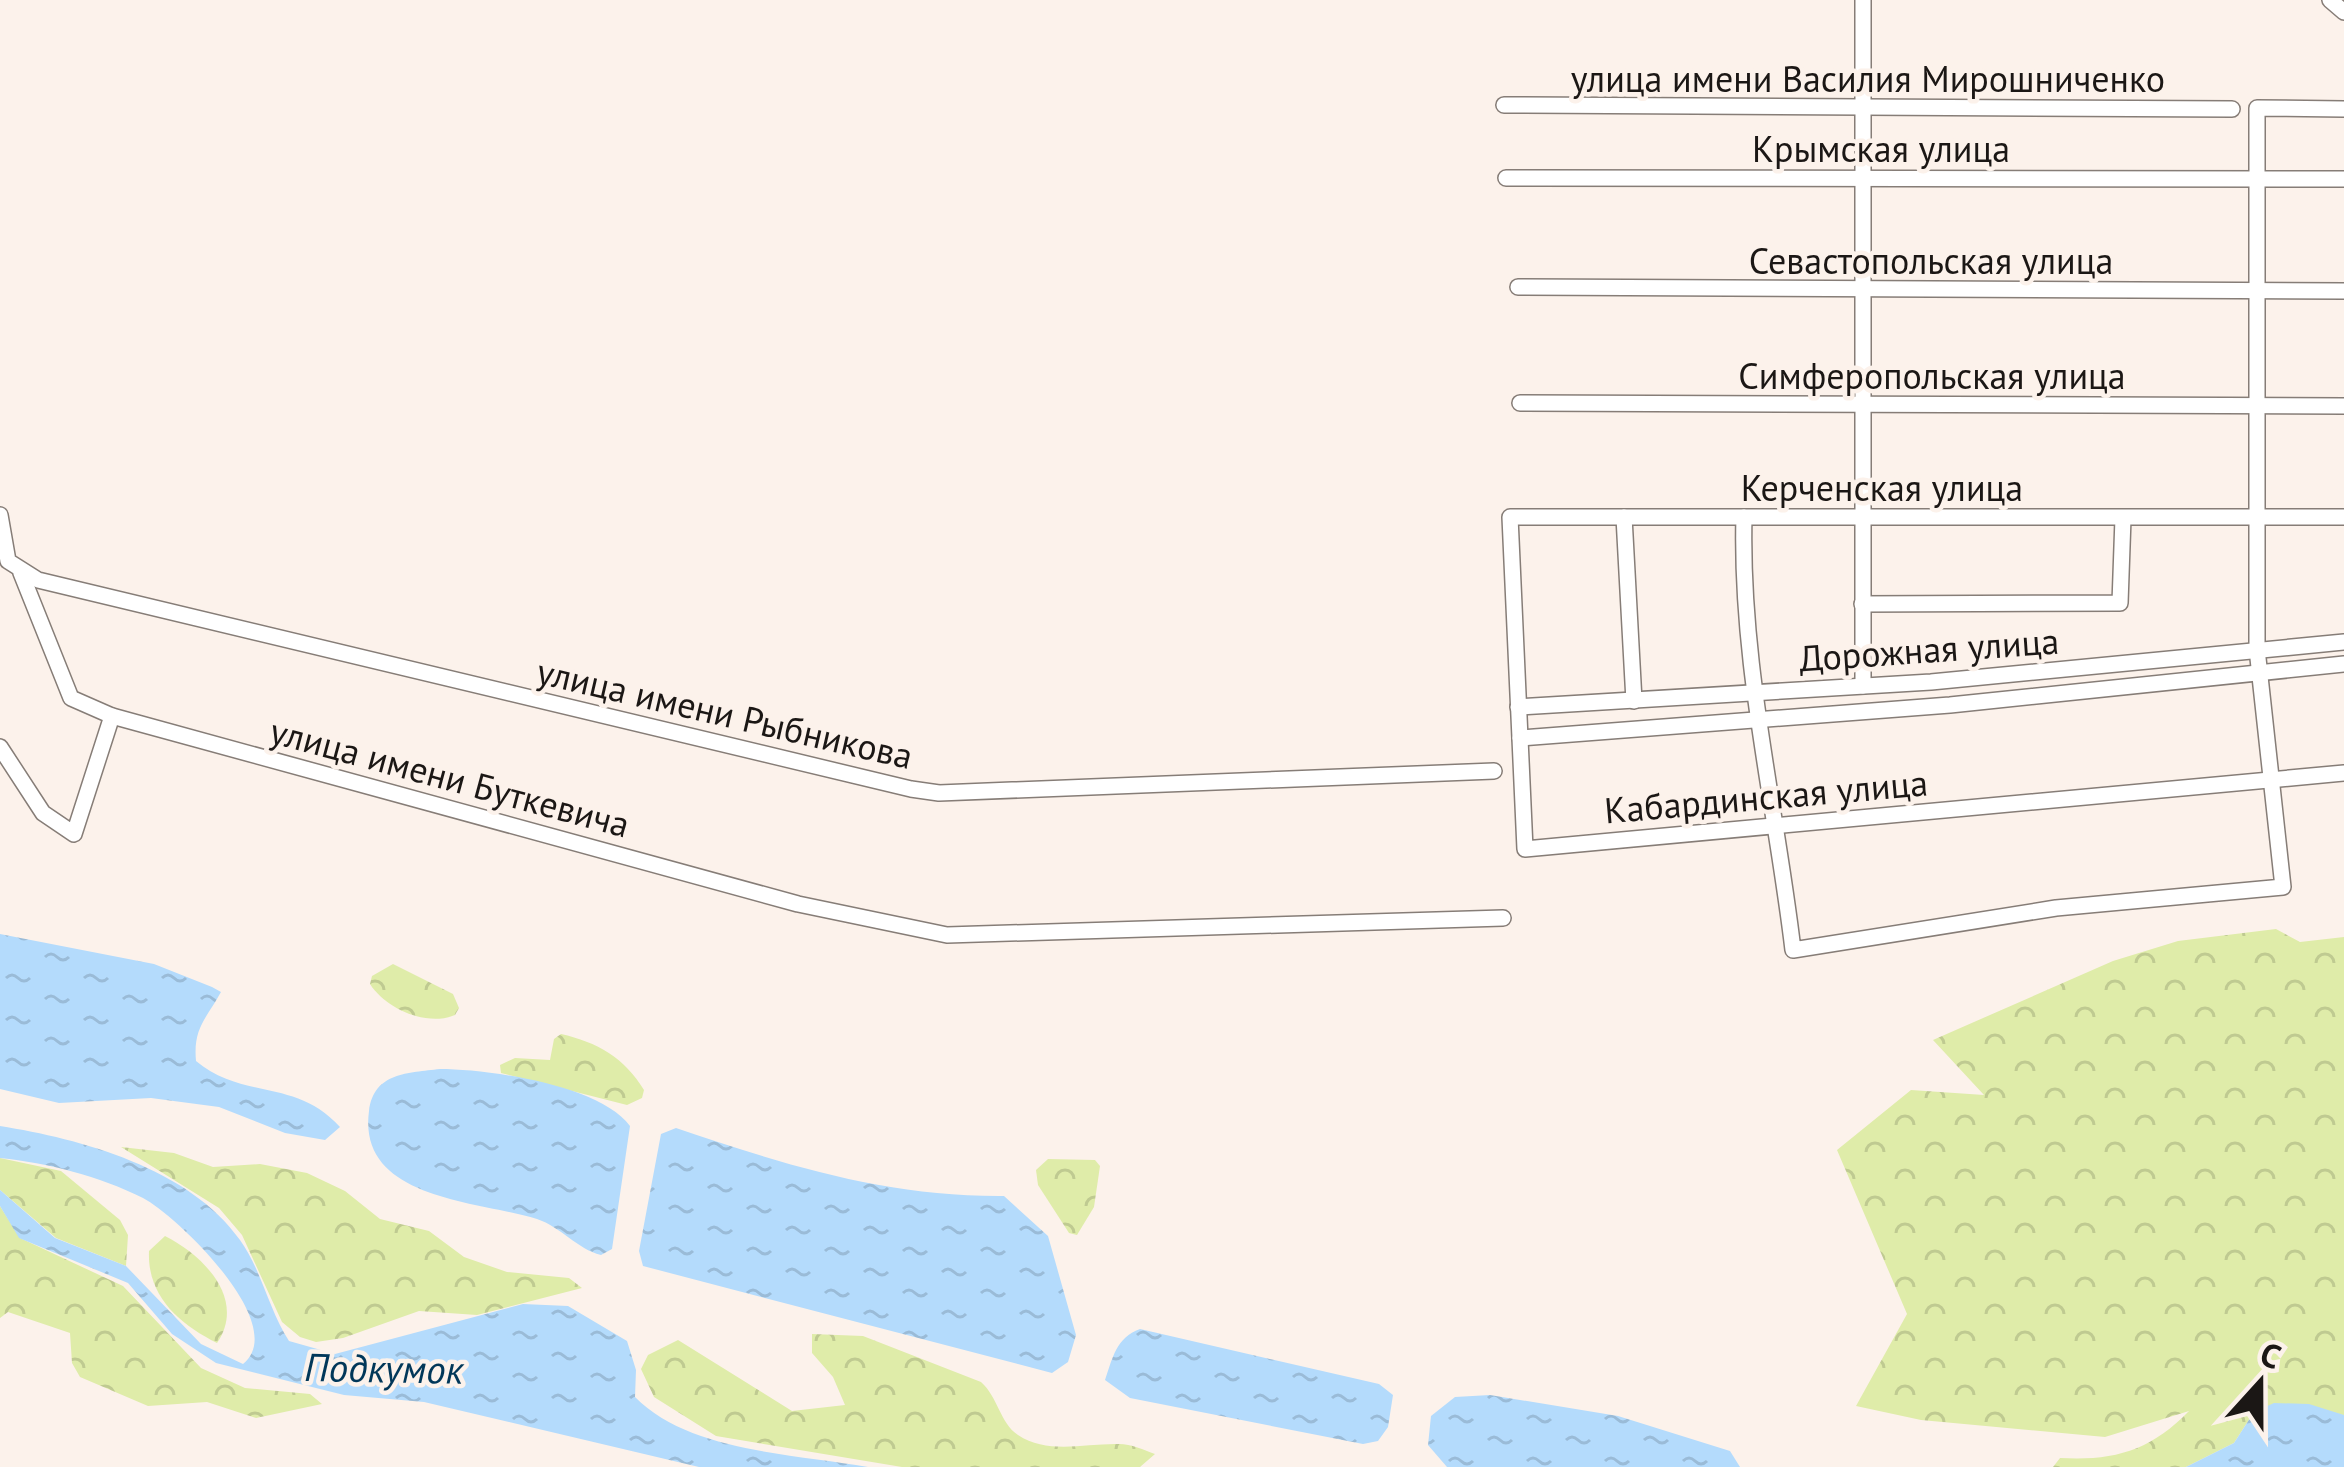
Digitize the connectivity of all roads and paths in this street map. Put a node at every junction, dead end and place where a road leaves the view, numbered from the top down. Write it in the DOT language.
graph roads {
  1 [pos="1863,0"];
  2 [pos="2330,0"];
  3 [pos="2344,12"];
  4 [pos="1504,106"];
  5 [pos="1862,109"];
  6 [pos="2344,109"];
  7 [pos="2232,110"];
  8 [pos="2255,177"];
  9 [pos="1507,178"];
  10 [pos="1861,178"];
  11 [pos="2344,179"];
  12 [pos="1517,287"];
  13 [pos="1860,290"];
  14 [pos="2344,291"];
  15 [pos="2254,293"];
  16 [pos="1520,403"];
  17 [pos="1862,404"];
  18 [pos="2253,406"];
  19 [pos="2344,406"];
  20 [pos="0,515"];
  21 [pos="1510,517"];
  22 [pos="1624,517"];
  23 [pos="1744,517"];
  24 [pos="2254,517"];
  25 [pos="2344,517"];
  26 [pos="1863,518"];
  27 [pos="2123,518"];
  28 [pos="20,573"];
  29 [pos="1862,604"];
  30 [pos="2344,642"];
  31 [pos="2257,649"];
  32 [pos="2344,664"];
  33 [pos="2259,671"];
  34 [pos="1864,686"];
  35 [pos="1753,692"];
  36 [pos="1634,700"];
  37 [pos="1519,707"];
  38 [pos="112,716"];
  39 [pos="1758,722"];
  40 [pos="1520,738"];
  41 [pos="0,747"];
  42 [pos="1494,771"];
  43 [pos="2344,773"];
  44 [pos="2271,778"];
  45 [pos="1775,825"];
  46 [pos="1504,918"];
  1 -- 5 [label="street"];
  2 -- 3 [label="street"];
  4 -- 5 [label="street, улица имени Василия Мирошниченко"];
  5 -- 7 [label="street, улица имени Василия Мирошниченко"];
  5 -- 10 [label="street"];
  6 -- 8 [label="street"];
  8 -- 10 [label="street, Крымская улица"];
  8 -- 11 [label="street, Крымская улица"];
  8 -- 15 [label="street"];
  9 -- 10 [label="street, Крымская улица"];
  10 -- 13 [label="street"];
  12 -- 13 [label="street, Севастопольская улица"];
  13 -- 15 [label="street, Севастопольская улица"];
  13 -- 17 [label="street"];
  14 -- 15 [label="street, Севастопольская улица"];
  15 -- 18 [label="street"];
  16 -- 17 [label="street, Симферопольская улица"];
  17 -- 18 [label="street, Симферопольская улица"];
  17 -- 26 [label="street"];
  18 -- 19 [label="street, Симферопольская улица"];
  18 -- 24 [label="street"];
  20 -- 28 [label="street"];
  21 -- 22 [label="street, Керченская улица"];
  21 -- 37 [label="street, Кабардинская улица"];
  22 -- 23 [label="street, Керченская улица"];
  22 -- 36 [label="street"];
  23 -- 26 [label="street, Керченская улица"];
  23 -- 35 [label="street"];
  24 -- 25 [label="street, Керченская улица"];
  24 -- 27 [label="street, Керченская улица"];
  24 -- 31 [label="street"];
  26 -- 27 [label="street, Керченская улица"];
  26 -- 29 [label="street"];
  27 -- 29 [label="street"];
  28 -- 38 [label="street, улица имени Буткевича"];
  28 -- 42 [label="street, улица имени Рыбникова"];
  29 -- 34 [label="street"];
  30 -- 31 [label="street, Дорожная улица"];
  31 -- 33 [label="street"];
  31 -- 34 [label="street, Дорожная улица"];
  32 -- 33 [label="street, Дорожная улица"];
  33 -- 39 [label="street, Дорожная улица"];
  33 -- 44 [label="street"];
  34 -- 35 [label="street, Дорожная улица"];
  35 -- 36 [label="street, Дорожная улица"];
  35 -- 39 [label="street"];
  36 -- 37 [label="street, Дорожная улица"];
  37 -- 40 [label="street, Кабардинская улица"];
  38 -- 41 [label="street"];
  38 -- 46 [label="street, улица имени Буткевича"];
  39 -- 40 [label="street, Дорожная улица"];
  39 -- 45 [label="street"];
  40 -- 45 [label="street, Кабардинская улица"];
  43 -- 44 [label="street, Кабардинская улица"];
  44 -- 45 [label="street, Кабардинская улица"];
  44 -- 45 [label="street"];
}
